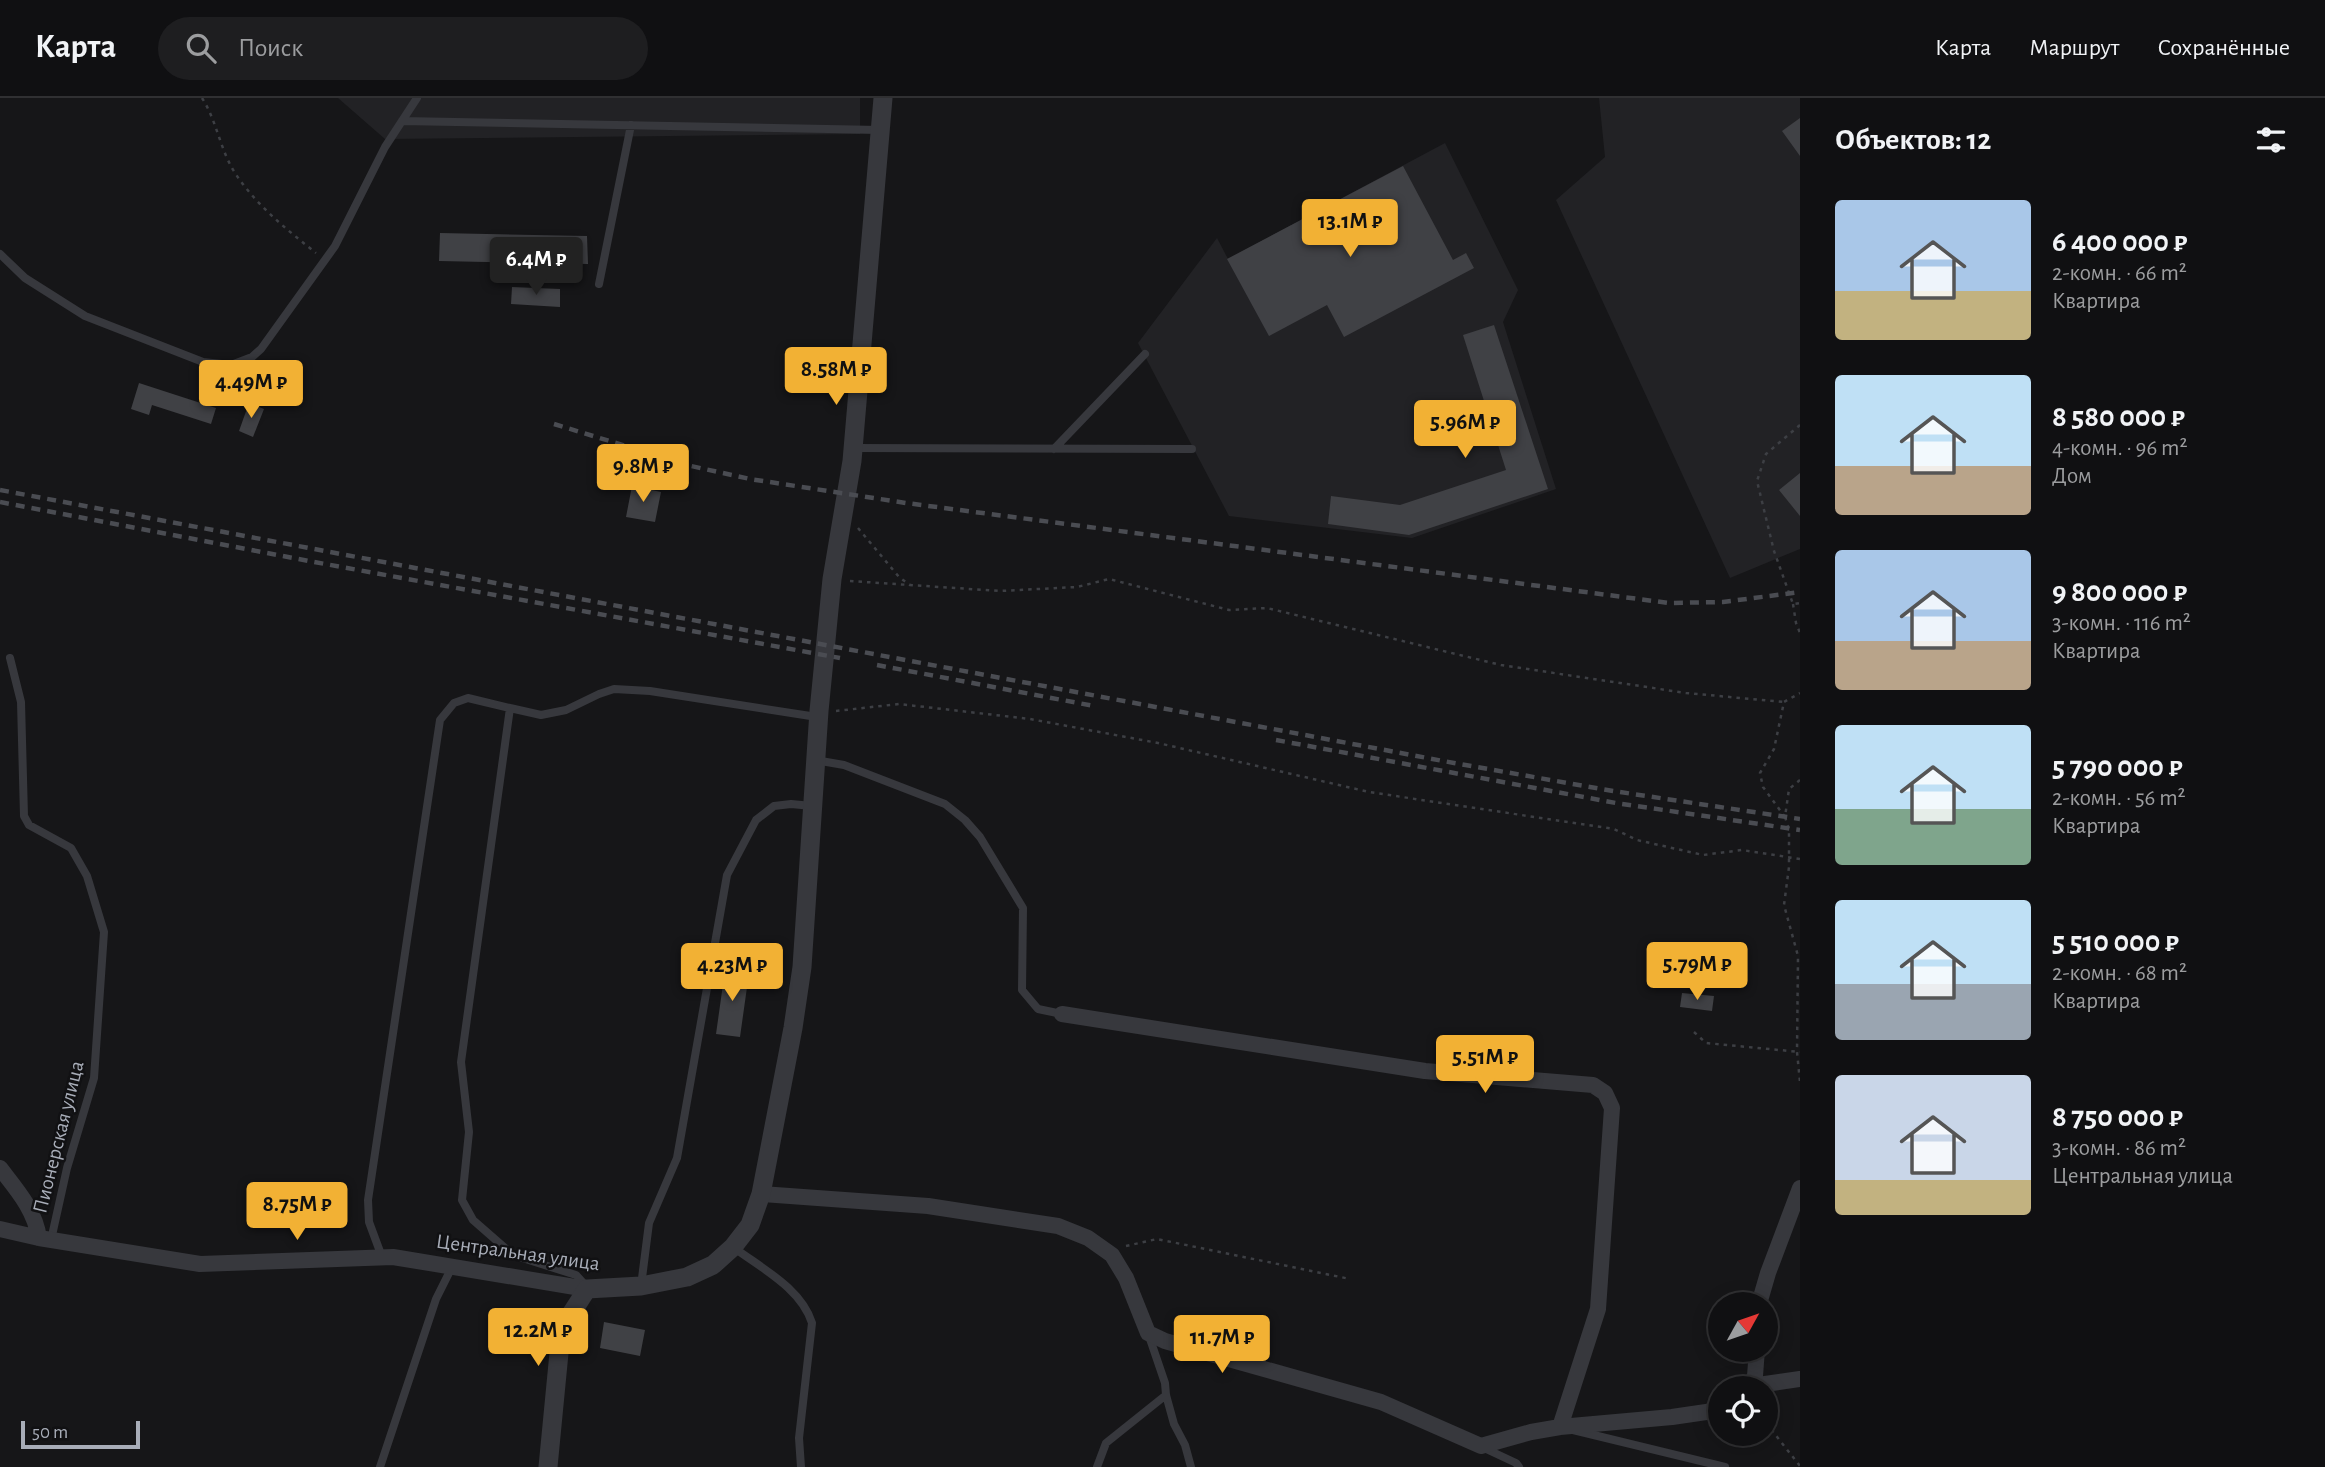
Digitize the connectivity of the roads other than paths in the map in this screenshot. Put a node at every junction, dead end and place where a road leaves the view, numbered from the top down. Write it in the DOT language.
graph roads {
  1 [pos="417,98"];
  2 [pos="883,98"];
  3 [pos="402,121"];
  4 [pos="631,125"];
  5 [pos="880,130"];
  6 [pos="0,254"];
  7 [pos="599,284"];
  8 [pos="1144,354"];
  9 [pos="853,448"];
  10 [pos="1054,449"];
  11 [pos="1192,449"];
  12 [pos="10,658"];
  13 [pos="510,708"];
  14 [pos="819,714"];
  15 [pos="815,760"];
  16 [pos="812,806"];
  17 [pos="1062,1014"];
  18 [pos="0,1168"];
  19 [pos="1800,1188"];
  20 [pos="761,1194"];
  21 [pos="0,1229"];
  22 [pos="45,1239"];
  23 [pos="733,1247"];
  24 [pos="382,1258"];
  25 [pos="452,1267"];
  26 [pos="641,1286"];
  27 [pos="587,1289"];
  28 [pos="1762,1292"];
  29 [pos="1148,1333"];
  30 [pos="1800,1379"];
  31 [pos="1778,1382"];
  32 [pos="1166,1395"];
  33 [pos="1708,1412"];
  34 [pos="1560,1427"];
  35 [pos="1481,1446"];
  36 [pos="380,1467"];
  37 [pos="548,1467"];
  38 [pos="801,1467"];
  39 [pos="1097,1467"];
  40 [pos="1191,1467"];
  41 [pos="1520,1467"];
  42 [pos="1725,1467"];
  1 -- 3 [label="lane"];
  2 -- 5 [label="street, Центральная улица"];
  3 -- 4 [label="lane"];
  3 -- 6 [label="lane"];
  4 -- 5 [label="lane"];
  4 -- 7 [label="lane"];
  5 -- 9 [label="street, Центральная улица"];
  8 -- 10 [label="lane"];
  9 -- 10 [label="lane"];
  9 -- 14 [label="street, Центральная улица"];
  10 -- 11 [label="lane"];
  12 -- 22 [label="lane, Пионерская улица"];
  13 -- 14 [label="lane"];
  13 -- 24 [label="lane"];
  13 -- 27 [label="lane"];
  14 -- 15 [label="street, Центральная улица"];
  15 -- 16 [label="street, Центральная улица"];
  15 -- 17 [label="lane"];
  16 -- 20 [label="street, Центральная улица"];
  16 -- 26 [label="lane"];
  17 -- 34 [label="street"];
  18 -- 22 [label="street"];
  19 -- 28 [label="street"];
  20 -- 23 [label="street, Центральная улица"];
  20 -- 29 [label="street"];
  21 -- 22 [label="street, Центральная улица"];
  22 -- 24 [label="street, Центральная улица"];
  23 -- 26 [label="street, Центральная улица"];
  23 -- 38 [label="lane"];
  24 -- 25 [label="street, Центральная улица"];
  25 -- 27 [label="street, Центральная улица"];
  25 -- 36 [label="lane"];
  26 -- 27 [label="street, Центральная улица"];
  27 -- 37 [label="street"];
  29 -- 32 [label="lane"];
  29 -- 35 [label="street"];
  30 -- 31 [label="street"];
  32 -- 39 [label="lane"];
  32 -- 40 [label="lane"];
  33 -- 34 [label="street"];
  34 -- 35 [label="street"];
  34 -- 42 [label="lane"];
  35 -- 41 [label="lane"];
}
